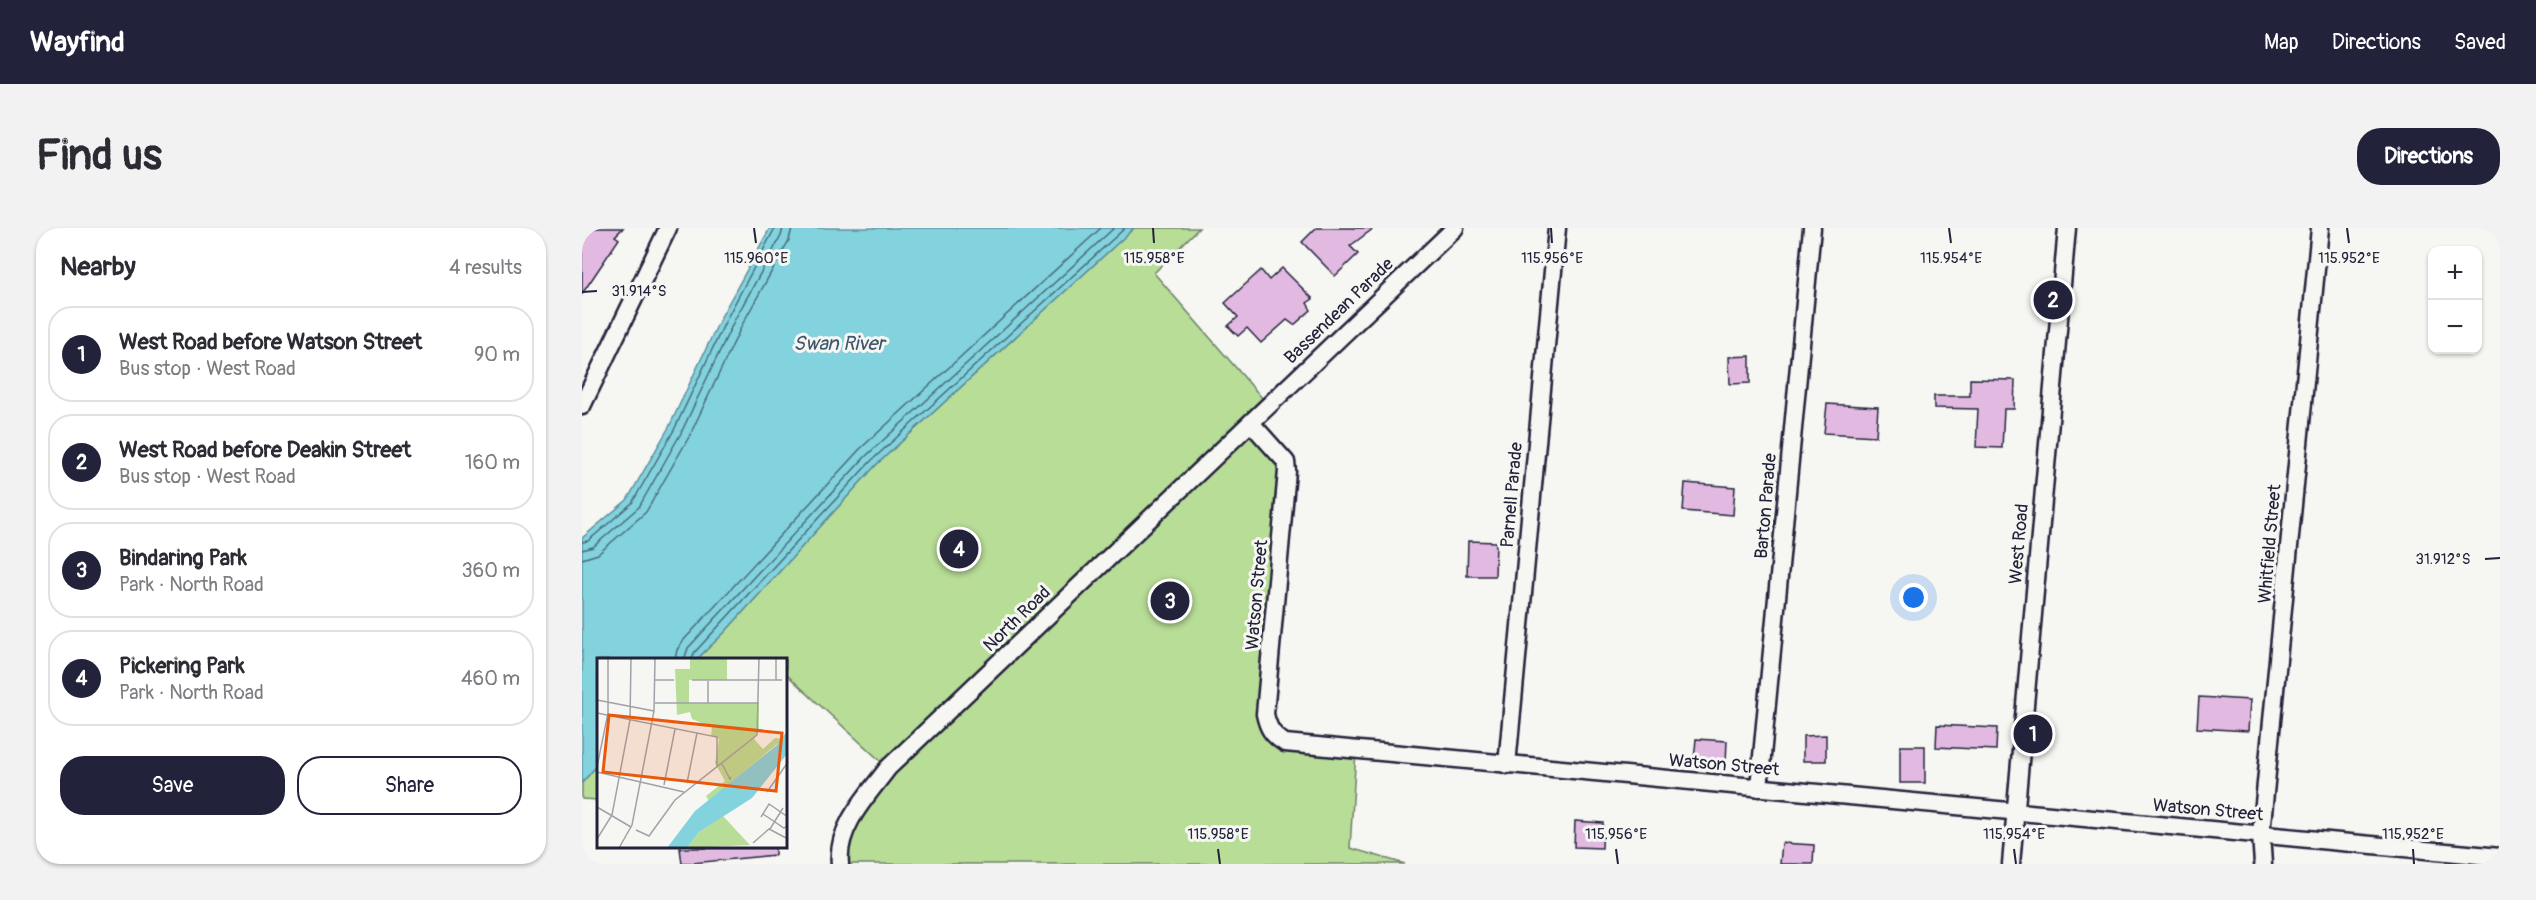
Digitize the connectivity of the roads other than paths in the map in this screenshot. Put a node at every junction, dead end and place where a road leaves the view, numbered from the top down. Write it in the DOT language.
graph roads {
  1 [pos="668,228"];
  2 [pos="1455,228"];
  3 [pos="1557,228"];
  4 [pos="1812,228"];
  5 [pos="2067,228"];
  6 [pos="2320,228"];
  7 [pos="582,406"];
  8 [pos="1251,423"];
  9 [pos="1507,765"];
  10 [pos="1759,788"];
  11 [pos="2015,812"];
  12 [pos="2262,834"];
  13 [pos="2500,857"];
  14 [pos="840,864"];
  15 [pos="2011,864"];
  16 [pos="2263,864"];
  1 -- 7 [label="street"];
  2 -- 8 [label="street, Bassendean Parade"];
  3 -- 9 [label="street, Parnell Parade"];
  4 -- 10 [label="street, Barton Parade"];
  5 -- 11 [label="street, West Road"];
  6 -- 12 [label="street, Whitfield Street"];
  8 -- 9 [label="street, Watson Street"];
  8 -- 14 [label="street, North Road"];
  9 -- 10 [label="street, Watson Street"];
  10 -- 11 [label="street, Watson Street"];
  11 -- 12 [label="street, Watson Street"];
  11 -- 15 [label="street, West Road"];
  12 -- 13 [label="street, Watson Street"];
  12 -- 16 [label="street, Whitfield Street"];
}
